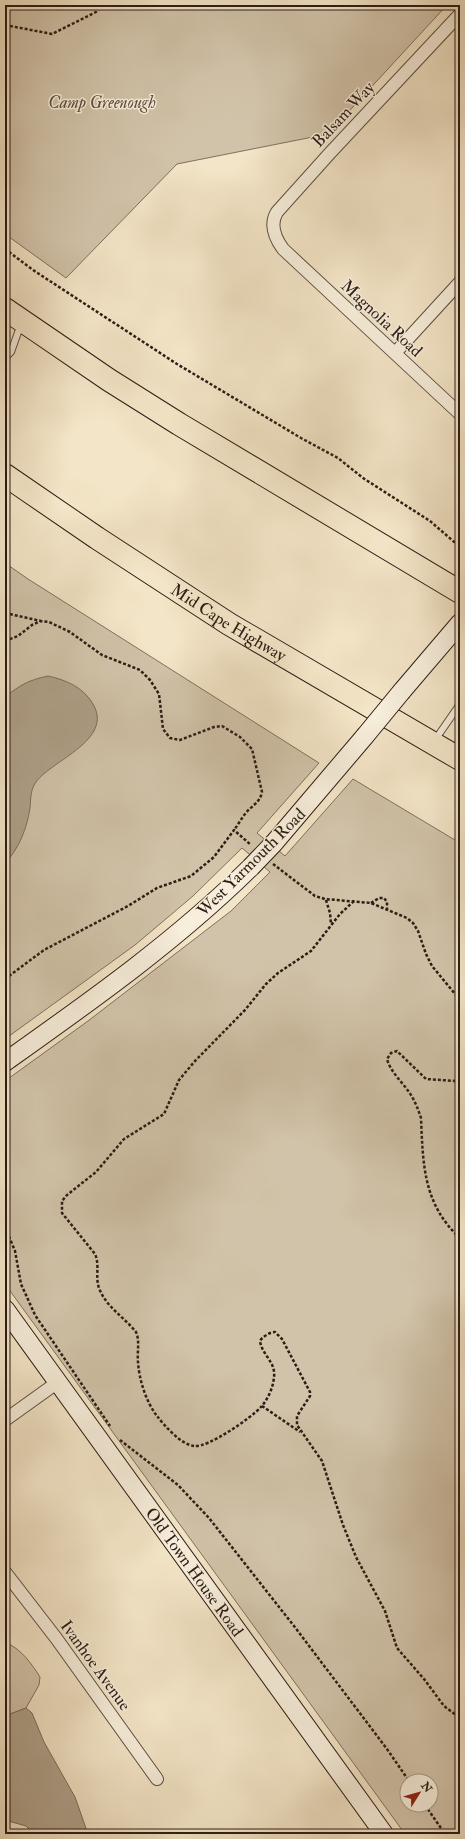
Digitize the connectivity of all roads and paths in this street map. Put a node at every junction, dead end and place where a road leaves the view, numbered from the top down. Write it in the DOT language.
graph roads {
  1 [pos="102,5"];
  2 [pos="460,14"];
  3 [pos="5,25"];
  4 [pos="281,246"];
  5 [pos="5,249"];
  6 [pos="460,282"];
  7 [pos="13,315"];
  8 [pos="395,353"];
  9 [pos="5,358"];
  10 [pos="460,414"];
  11 [pos="5,475"];
  12 [pos="460,547"];
  13 [pos="460,592"];
  14 [pos="5,613"];
  15 [pos="41,621"];
  16 [pos="460,623"];
  17 [pos="5,641"];
  18 [pos="460,704"];
  19 [pos="433,743"];
  20 [pos="460,759"];
  21 [pos="234,830"];
  22 [pos="271,852"];
  23 [pos="254,858"];
  24 [pos="325,899"];
  25 [pos="354,902"];
  26 [pos="371,903"];
  27 [pos="387,909"];
  28 [pos="331,925"];
  29 [pos="5,979"];
  30 [pos="460,1000"];
  31 [pos="5,1062"];
  32 [pos="460,1084"];
  33 [pos="5,1227"];
  34 [pos="460,1238"];
  35 [pos="5,1309"];
  36 [pos="58,1382"];
  37 [pos="262,1406"];
  38 [pos="5,1420"];
  39 [pos="111,1427"];
  40 [pos="115,1434"];
  41 [pos="302,1434"];
  42 [pos="5,1572"];
  43 [pos="460,1718"];
  44 [pos="404,1773"];
  45 [pos="157,1779"];
  46 [pos="431,1813"];
  47 [pos="384,1834"];
  48 [pos="445,1834"];
  1 -- 3 [label="path"];
  2 -- 4 [label="street, Balsam Way"];
  4 -- 8 [label="street, Magnolia Road"];
  5 -- 12 [label="path"];
  6 -- 8 [label="street"];
  7 -- 9 [label="lane"];
  7 -- 13 [label="highway"];
  8 -- 10 [label="street, Magnolia Road"];
  11 -- 19 [label="highway, Mid Cape Highway"];
  14 -- 15 [label="path"];
  15 -- 17 [label="path"];
  15 -- 21 [label="path"];
  16 -- 22 [label="main road, West Yarmouth Road, bridge"];
  18 -- 19 [label="lane"];
  19 -- 20 [label="highway, Mid Cape Highway"];
  21 -- 23 [label="path"];
  21 -- 29 [label="path"];
  22 -- 23 [label="main road, West Yarmouth Road, bridge"];
  22 -- 24 [label="path"];
  23 -- 31 [label="main road, West Yarmouth Road"];
  24 -- 25 [label="path"];
  24 -- 28 [label="path"];
  25 -- 26 [label="path"];
  25 -- 28 [label="path"];
  26 -- 27 [label="path"];
  26 -- 27 [label="path"];
  27 -- 30 [label="path"];
  28 -- 37 [label="path"];
  32 -- 34 [label="path"];
  33 -- 39 [label="path"];
  35 -- 36 [label="main road, Old Town House Road"];
  36 -- 38 [label="street"];
  36 -- 47 [label="main road, Old Town House Road"];
  37 -- 41 [label="path"];
  37 -- 41 [label="path"];
  40 -- 44 [label="path"];
  41 -- 43 [label="path"];
  42 -- 45 [label="street, Ivanhoe Avenue"];
  46 -- 48 [label="path"];
}
